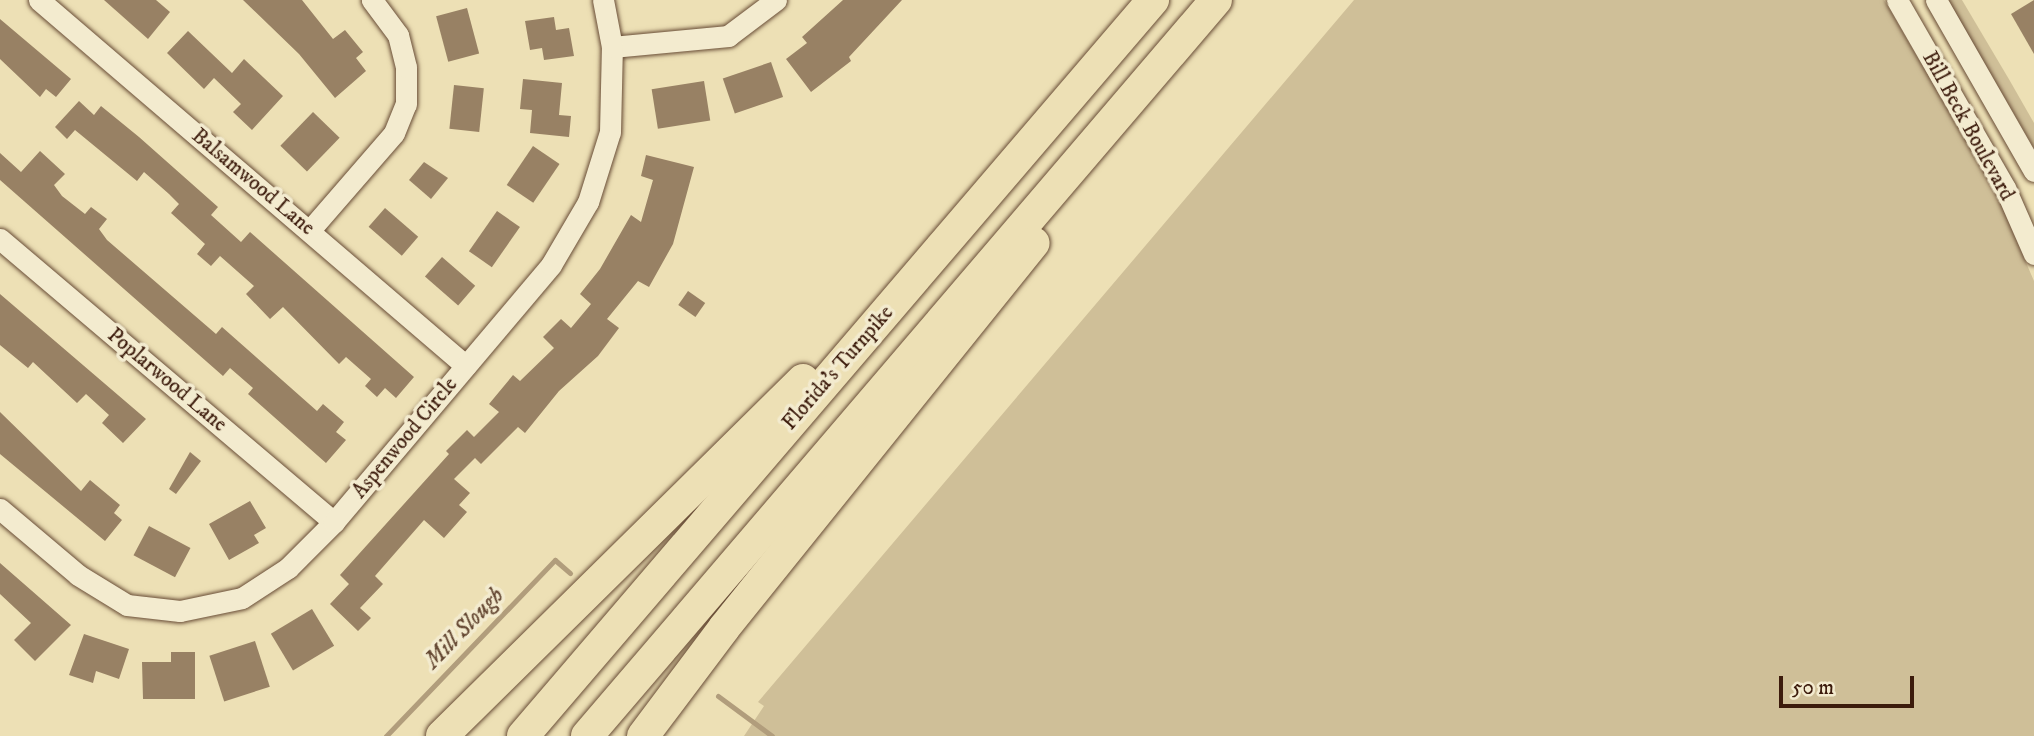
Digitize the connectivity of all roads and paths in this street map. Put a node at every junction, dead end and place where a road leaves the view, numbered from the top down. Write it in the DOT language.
graph roads {
  1 [pos="39,0"];
  2 [pos="372,0"];
  3 [pos="603,0"];
  4 [pos="776,0"];
  5 [pos="1153,0"];
  6 [pos="1216,0"];
  7 [pos="1226,0"];
  8 [pos="1897,0"];
  9 [pos="1936,0"];
  10 [pos="612,47"];
  11 [pos="2034,171"];
  12 [pos="310,230"];
  13 [pos="0,239"];
  14 [pos="2034,254"];
  15 [pos="924,267"];
  16 [pos="466,366"];
  17 [pos="0,509"];
  18 [pos="334,522"];
  19 [pos="442,736"];
  20 [pos="523,736"];
  21 [pos="587,736"];
  22 [pos="643,736"];
  1 -- 12 [label="street, Balsamwood Lane"];
  2 -- 12 [label="street"];
  3 -- 10 [label="street, Aspenwood Circle"];
  4 -- 10 [label="street"];
  5 -- 15 [label="highway, Florida's Turnpike"];
  6 -- 21 [label="highway"];
  7 -- 22 [label="highway"];
  8 -- 14 [label="street, Bill Beck Boulevard"];
  9 -- 11 [label="street, Bill Beck Boulevard"];
  10 -- 16 [label="street, Aspenwood Circle"];
  12 -- 16 [label="street, Balsamwood Lane"];
  13 -- 18 [label="street, Poplarwood Lane"];
  15 -- 19 [label="highway"];
  15 -- 20 [label="highway, Florida's Turnpike"];
  16 -- 18 [label="street, Aspenwood Circle"];
  17 -- 18 [label="street, Aspenwood Circle"];
}
